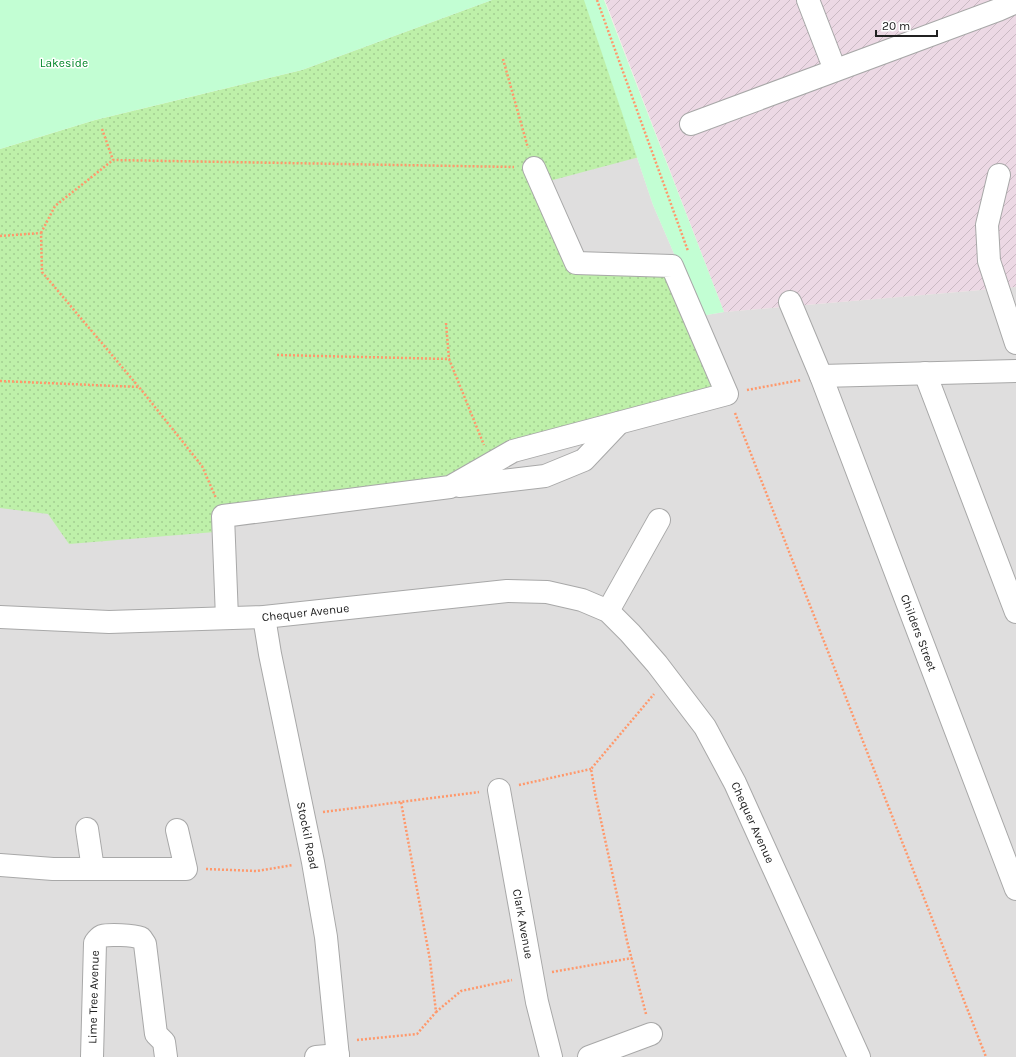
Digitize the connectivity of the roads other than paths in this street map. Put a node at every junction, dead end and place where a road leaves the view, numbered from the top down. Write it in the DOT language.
graph roads {
  1 [pos="808,0"];
  2 [pos="1016,2"];
  3 [pos="835,70"];
  4 [pos="690,124"];
  5 [pos="534,168"];
  6 [pos="999,175"];
  7 [pos="790,302"];
  8 [pos="1016,343"];
  9 [pos="1016,370"];
  10 [pos="925,373"];
  11 [pos="821,376"];
  12 [pos="619,423"];
  13 [pos="450,488"];
  14 [pos="659,520"];
  15 [pos="608,611"];
  16 [pos="1016,612"];
  17 [pos="0,617"];
  18 [pos="264,617"];
  19 [pos="227,618"];
  20 [pos="500,790"];
  21 [pos="87,829"];
  22 [pos="177,830"];
  23 [pos="0,864"];
  24 [pos="93,869"];
  25 [pos="1016,889"];
  26 [pos="651,1034"];
  27 [pos="338,1051"];
  28 [pos="92,1057"];
  29 [pos="166,1057"];
  30 [pos="316,1057"];
  31 [pos="551,1057"];
  32 [pos="589,1057"];
  33 [pos="859,1057"];
  1 -- 3 [label="street"];
  2 -- 3 [label="street"];
  3 -- 4 [label="street"];
  5 -- 12 [label="street"];
  6 -- 8 [label="street"];
  7 -- 11 [label="street, Childers Street"];
  9 -- 10 [label="street"];
  10 -- 11 [label="street"];
  10 -- 16 [label="street"];
  11 -- 25 [label="street, Childers Street"];
  12 -- 13 [label="street"];
  12 -- 13 [label="street"];
  13 -- 19 [label="street"];
  14 -- 15 [label="street"];
  15 -- 18 [label="street, Chequer Avenue"];
  15 -- 33 [label="street, Chequer Avenue"];
  17 -- 19 [label="street, Chequer Avenue"];
  18 -- 19 [label="street, Chequer Avenue"];
  18 -- 27 [label="street, Stockil Road"];
  20 -- 31 [label="street, Clark Avenue"];
  21 -- 24 [label="street"];
  22 -- 24 [label="street"];
  23 -- 24 [label="street"];
  26 -- 32 [label="street"];
  27 -- 30 [label="street"];
  28 -- 29 [label="street, Lime Tree Avenue"];
}
